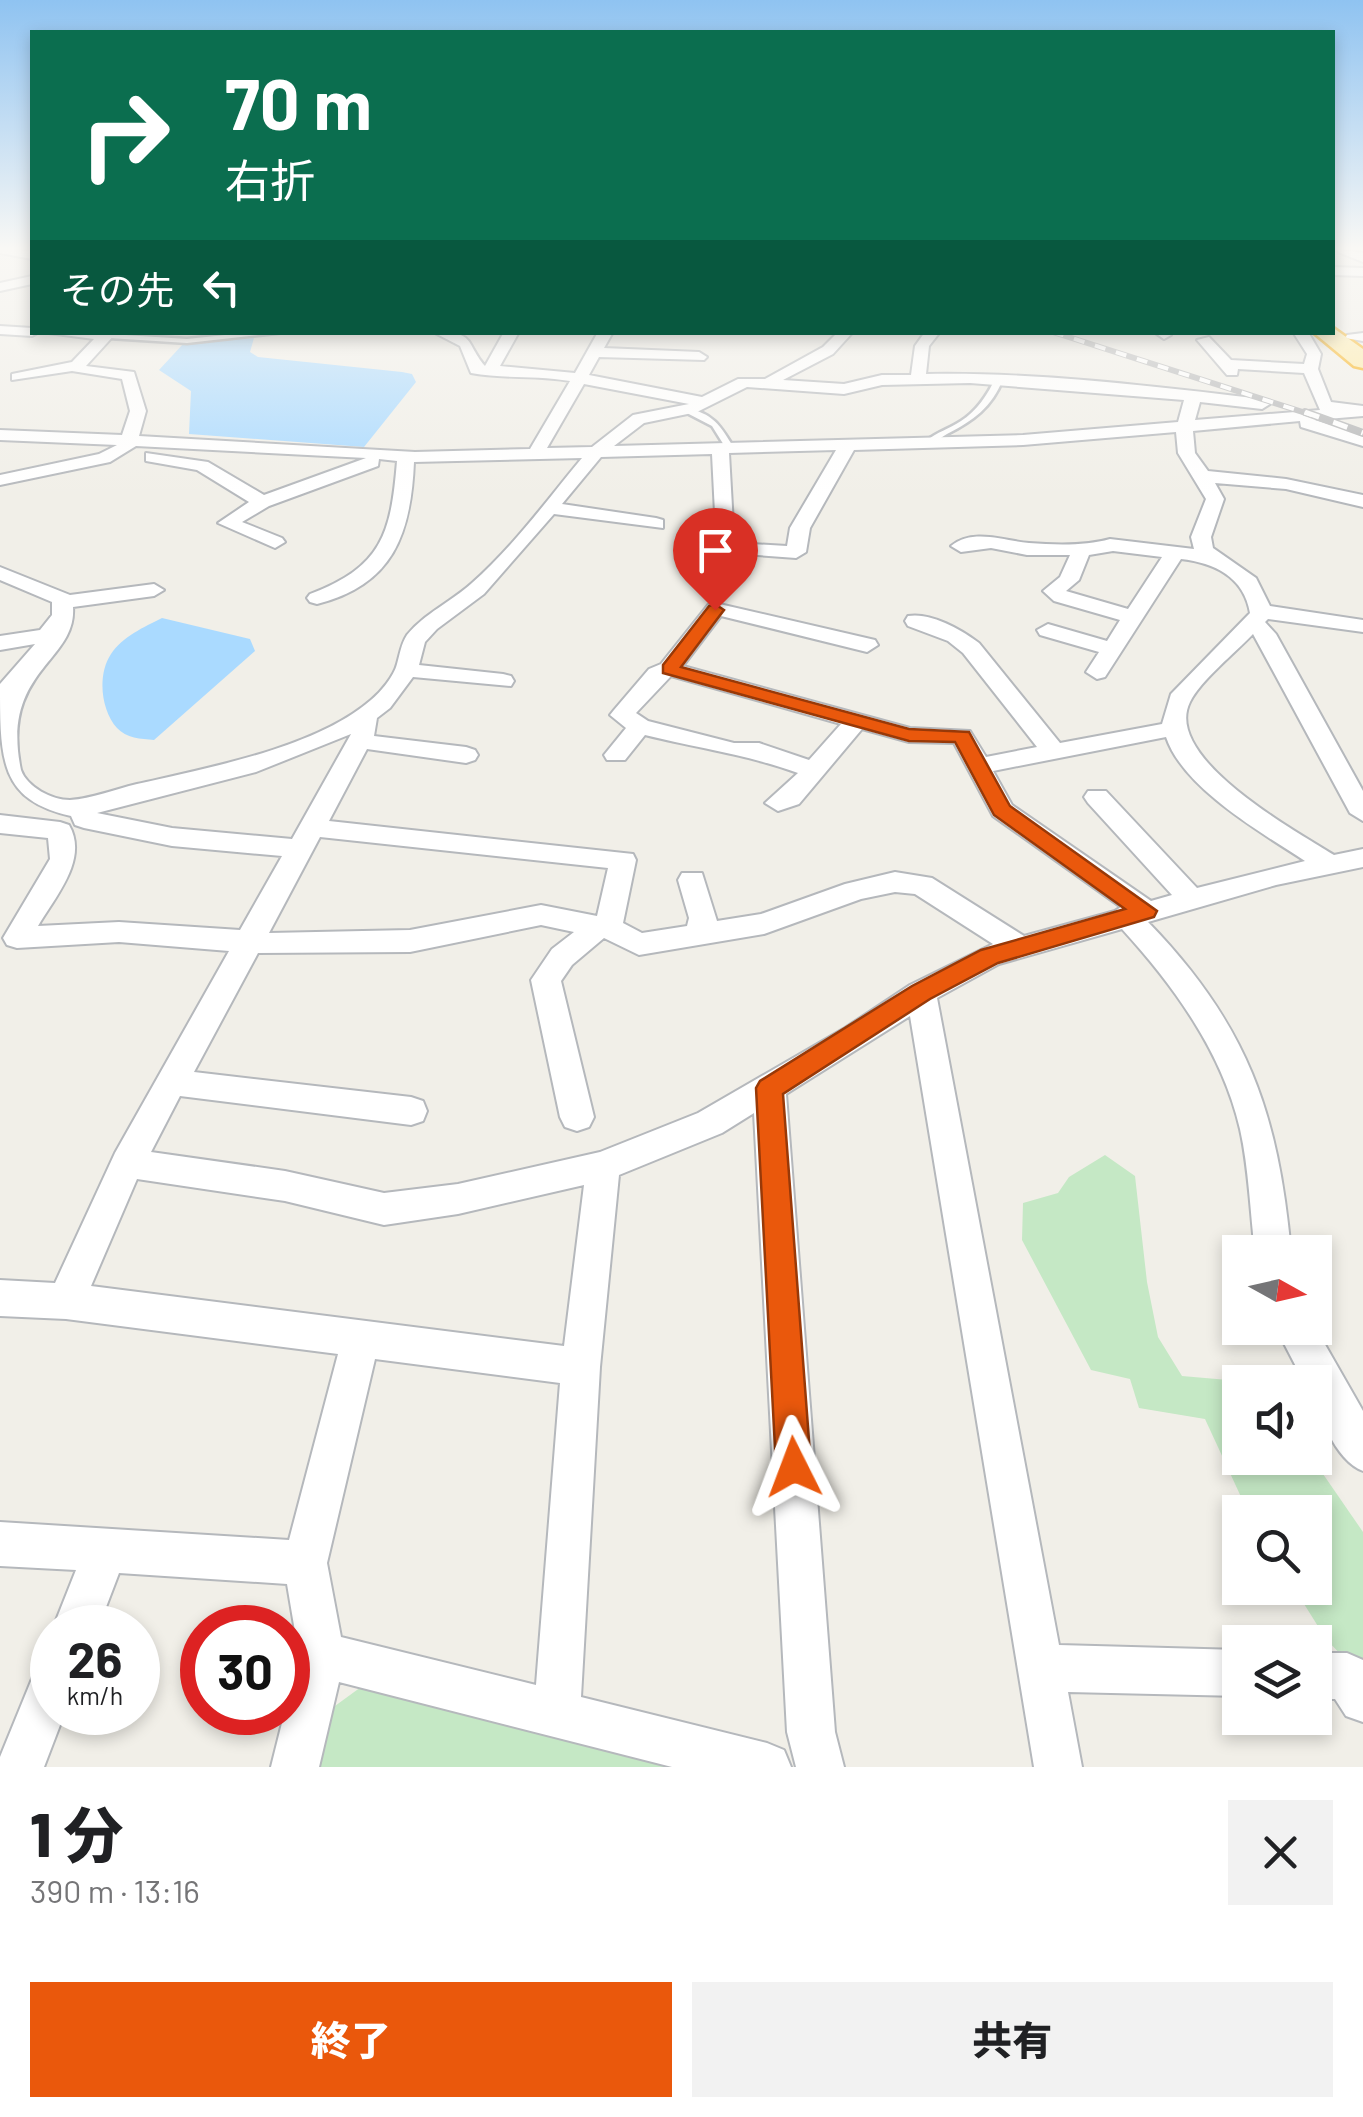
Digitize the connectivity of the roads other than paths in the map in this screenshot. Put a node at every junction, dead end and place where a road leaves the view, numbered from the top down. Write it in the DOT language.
graph roads {
  1 [pos="108,335"];
  2 [pos="120,335"];
  3 [pos="251,335"];
  4 [pos="447,335"];
  5 [pos="510,335"];
  6 [pos="604,335"];
  7 [pos="844,335"];
  8 [pos="931,335"];
  9 [pos="1302,335"];
  10 [pos="1328,335"];
  11 [pos="1204,340"];
  12 [pos="551,349"];
  13 [pos="594,352"];
  14 [pos="699,358"];
  15 [pos="1363,361"];
  16 [pos="79,365"];
  17 [pos="1310,368"];
  18 [pos="538,372"];
  19 [pos="488,373"];
  20 [pos="580,378"];
  21 [pos="918,378"];
  22 [pos="999,379"];
  23 [pos="770,384"];
  24 [pos="8,393"];
  25 [pos="1193,396"];
  26 [pos="707,404"];
  27 [pos="1262,404"];
  28 [pos="1363,409"];
  29 [pos="688,410"];
  30 [pos="1182,431"];
  31 [pos="0,435"];
  32 [pos="1363,441"];
  33 [pos="930,442"];
  34 [pos="848,445"];
  35 [pos="122,447"];
  36 [pos="725,448"];
  37 [pos="596,452"];
  38 [pos="535,454"];
  39 [pos="397,457"];
  40 [pos="1202,476"];
  41 [pos="0,480"];
  42 [pos="1363,501"];
  43 [pos="262,502"];
  44 [pos="550,508"];
  45 [pos="613,518"];
  46 [pos="656,524"];
  47 [pos="596,540"];
  48 [pos="275,542"];
  49 [pos="961,546"];
  50 [pos="1082,549"];
  51 [pos="1175,553"];
  52 [pos="1212,557"];
  53 [pos="0,574"];
  54 [pos="154,590"];
  55 [pos="317,598"];
  56 [pos="1257,616"];
  57 [pos="1133,618"];
  58 [pos="56,619"];
  59 [pos="916,621"];
  60 [pos="1363,626"];
  61 [pos="1048,630"];
  62 [pos="827,635"];
  63 [pos="0,643"];
  64 [pos="867,646"];
  65 [pos="1112,649"];
  66 [pos="810,658"];
  67 [pos="669,669"];
  68 [pos="0,670"];
  69 [pos="406,670"];
  70 [pos="1097,672"];
  71 [pos="502,680"];
  72 [pos="857,720"];
  73 [pos="640,726"];
  74 [pos="362,728"];
  75 [pos="1172,729"];
  76 [pos="1054,752"];
  77 [pos="466,755"];
  78 [pos="616,755"];
  79 [pos="978,766"];
  80 [pos="814,770"];
  81 [pos="1096,797"];
  82 [pos="84,804"];
  83 [pos="778,804"];
  84 [pos="1363,813"];
  85 [pos="0,824"];
  86 [pos="306,838"];
  87 [pos="1363,858"];
  88 [pos="1331,865"];
  89 [pos="692,880"];
  90 [pos="1191,899"];
  91 [pos="1136,914"];
  92 [pos="604,927"];
  93 [pos="700,934"];
  94 [pos="250,942"];
  95 [pos="1018,946"];
  96 [pos="921,993"];
  97 [pos="170,1082"];
  98 [pos="769,1088"];
  99 [pos="411,1111"];
  100 [pos="578,1117"];
  101 [pos="127,1162"];
  102 [pos="603,1166"];
  103 [pos="1271,1235"];
  104 [pos="0,1298"];
  105 [pos="66,1301"];
  106 [pos="362,1339"];
  107 [pos="1304,1345"];
  108 [pos="581,1367"];
  109 [pos="1363,1452"];
  110 [pos="0,1544"];
  111 [pos="106,1550"];
  112 [pos="305,1563"];
  113 [pos="84,1605"];
  114 [pos="322,1655"];
  115 [pos="1040,1668"];
  116 [pos="1222,1673"];
  117 [pos="1332,1676"];
  118 [pos="1363,1699"];
  119 [pos="557,1713"];
  120 [pos="32,1735"];
  121 [pos="20,1767"];
  122 [pos="295,1767"];
  123 [pos="767,1767"];
  124 [pos="820,1767"];
  125 [pos="1058,1767"];
  1 -- 16 [label="street"];
  2 -- 3 [label="lane"];
  4 -- 19 [label="street"];
  5 -- 19 [label="street"];
  6 -- 13 [label="street"];
  7 -- 23 [label="street"];
  8 -- 21 [label="street"];
  9 -- 17 [label="street"];
  10 -- 15 [label="highway"];
  11 -- 17 [label="street"];
  12 -- 18 [label="street"];
  13 -- 14 [label="street"];
  13 -- 20 [label="street"];
  16 -- 24 [label="street"];
  16 -- 35 [label="street"];
  17 -- 28 [label="street"];
  18 -- 19 [label="street"];
  18 -- 20 [label="street"];
  20 -- 26 [label="street"];
  20 -- 38 [label="street"];
  21 -- 22 [label="street"];
  21 -- 23 [label="street"];
  22 -- 25 [label="street"];
  22 -- 33 [label="lane"];
  23 -- 26 [label="street"];
  25 -- 27 [label="street"];
  25 -- 30 [label="street"];
  26 -- 29 [label="street"];
  28 -- 30 [label="street"];
  29 -- 36 [label="lane"];
  29 -- 37 [label="street"];
  30 -- 32 [label="street"];
  30 -- 33 [label="street"];
  30 -- 40 [label="street"];
  31 -- 35 [label="street"];
  33 -- 34 [label="street"];
  34 -- 36 [label="street"];
  34 -- 36 [label="street"];
  35 -- 39 [label="street"];
  35 -- 41 [label="street"];
  35 -- 43 [label="street"];
  36 -- 37 [label="street"];
  37 -- 38 [label="street"];
  37 -- 44 [label="street"];
  38 -- 39 [label="street"];
  39 -- 43 [label="street"];
  39 -- 55 [label="street"];
  40 -- 42 [label="street"];
  40 -- 52 [label="street"];
  43 -- 48 [label="street"];
  44 -- 45 [label="street"];
  44 -- 69 [label="street"];
  45 -- 46 [label="street"];
  45 -- 47 [label="street"];
  49 -- 50 [label="street"];
  50 -- 51 [label="street"];
  50 -- 57 [label="street"];
  51 -- 52 [label="street"];
  51 -- 57 [label="street"];
  52 -- 56 [label="street"];
  53 -- 58 [label="street"];
  54 -- 58 [label="street"];
  56 -- 60 [label="street"];
  56 -- 75 [label="street"];
  56 -- 84 [label="street"];
  57 -- 65 [label="street"];
  58 -- 63 [label="street"];
  58 -- 68 [label="street"];
  58 -- 82 [label="street"];
  59 -- 76 [label="street"];
  61 -- 65 [label="street"];
  62 -- 64 [label="street"];
  62 -- 66 [label="street"];
  62 -- 67 [label="street"];
  65 -- 70 [label="street"];
  67 -- 72 [label="street"];
  67 -- 73 [label="street"];
  69 -- 71 [label="street"];
  69 -- 74 [label="street"];
  72 -- 79 [label="street"];
  72 -- 80 [label="street"];
  73 -- 78 [label="street"];
  73 -- 80 [label="street"];
  74 -- 77 [label="street"];
  74 -- 82 [label="street"];
  74 -- 86 [label="street"];
  75 -- 76 [label="street"];
  75 -- 88 [label="street"];
  76 -- 79 [label="street"];
  79 -- 91 [label="street"];
  80 -- 83 [label="street"];
  81 -- 90 [label="street"];
  82 -- 86 [label="street"];
  85 -- 94 [label="street"];
  86 -- 92 [label="street"];
  86 -- 94 [label="street"];
  87 -- 88 [label="street"];
  88 -- 90 [label="street"];
  89 -- 93 [label="street"];
  90 -- 91 [label="street"];
  91 -- 95 [label="street"];
  91 -- 103 [label="street"];
  92 -- 93 [label="street"];
  92 -- 94 [label="street"];
  92 -- 100 [label="street"];
  93 -- 95 [label="street"];
  94 -- 97 [label="street"];
  95 -- 96 [label="street"];
  96 -- 98 [label="street"];
  96 -- 115 [label="street"];
  97 -- 99 [label="street"];
  97 -- 101 [label="street"];
  98 -- 102 [label="street"];
  98 -- 124 [label="street"];
  101 -- 102 [label="street"];
  101 -- 105 [label="street"];
  102 -- 108 [label="street"];
  104 -- 105 [label="street"];
  105 -- 106 [label="street"];
  106 -- 108 [label="street"];
  106 -- 112 [label="street"];
  107 -- 109 [label="street"];
  108 -- 119 [label="street"];
  110 -- 111 [label="street"];
  111 -- 112 [label="street"];
  111 -- 113 [label="street"];
  112 -- 114 [label="street"];
  114 -- 119 [label="street"];
  114 -- 122 [label="street"];
  115 -- 116 [label="street"];
  115 -- 125 [label="street"];
  117 -- 118 [label="street"];
  119 -- 123 [label="street"];
  120 -- 121 [label="street"];
}
